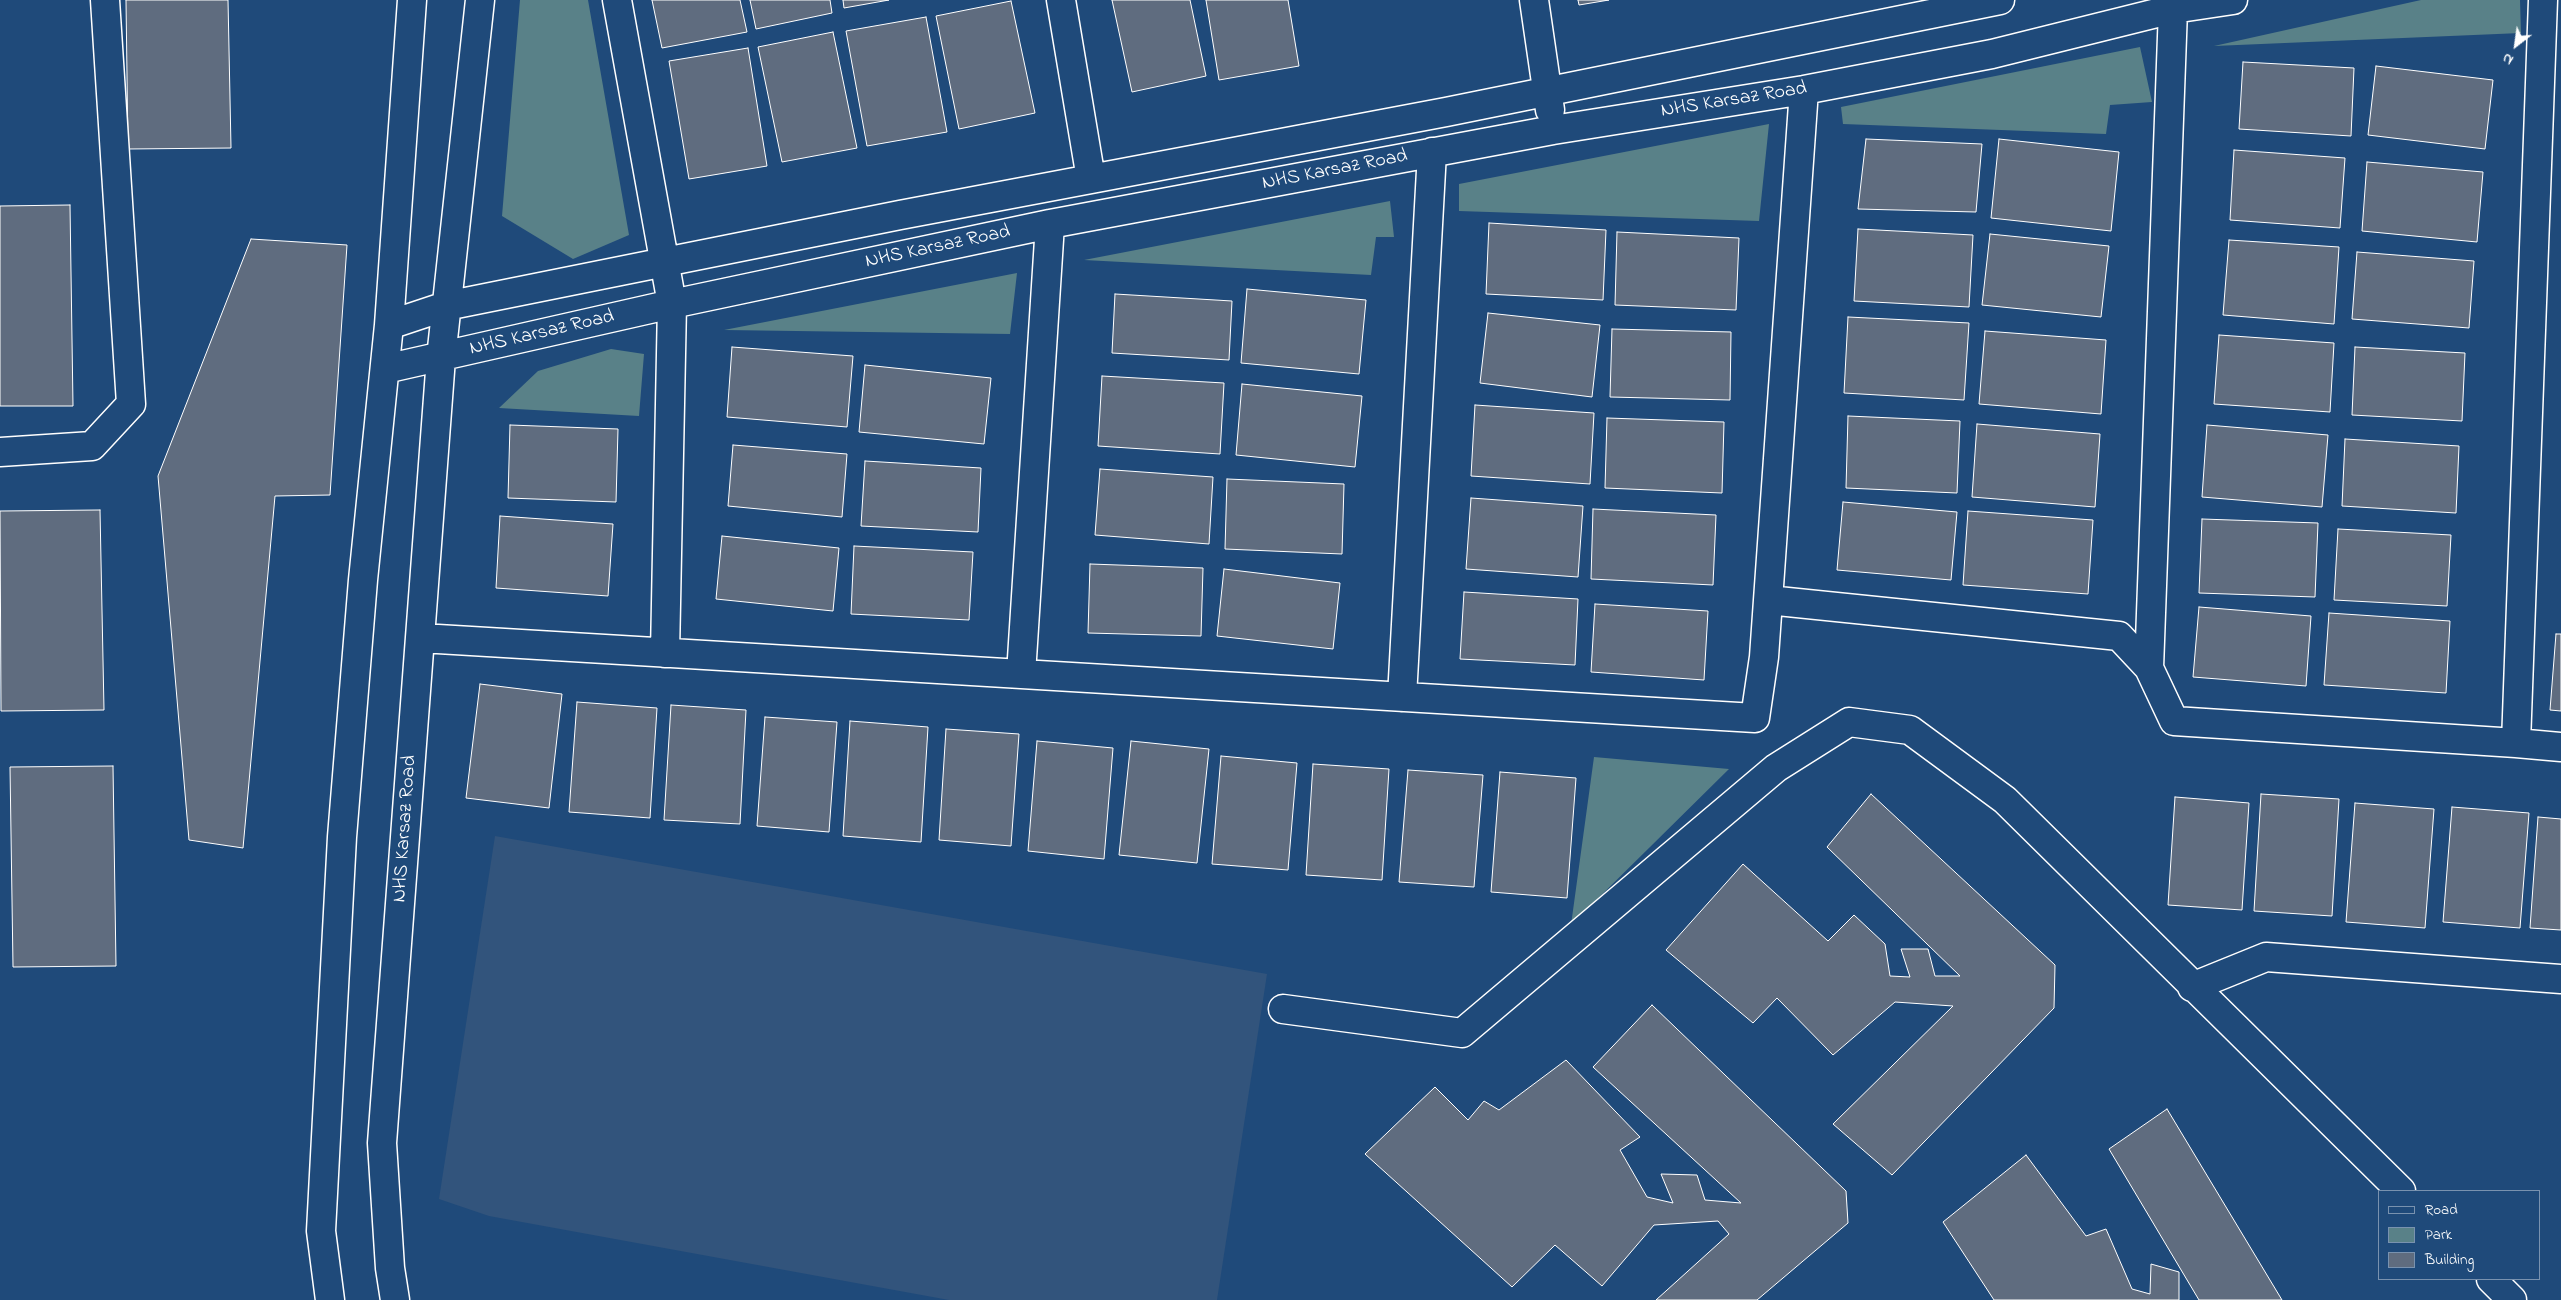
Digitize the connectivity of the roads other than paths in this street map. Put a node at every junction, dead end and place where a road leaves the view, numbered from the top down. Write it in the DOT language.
graph roads {
  1 [pos="105,0"];
  2 [pos="412,0"];
  3 [pos="480,0"];
  4 [pos="617,0"];
  5 [pos="1061,0"];
  6 [pos="1534,0"];
  7 [pos="2233,0"];
  8 [pos="2543,0"];
  9 [pos="1986,1"];
  10 [pos="2173,9"];
  11 [pos="1804,90"];
  12 [pos="1548,91"];
  13 [pos="1553,130"];
  14 [pos="1432,152"];
  15 [pos="1091,179"];
  16 [pos="1050,224"];
  17 [pos="664,262"];
  18 [pos="672,304"];
  19 [pos="446,306"];
  20 [pos="389,325"];
  21 [pos="441,358"];
  22 [pos="385,369"];
  23 [pos="0,452"];
  24 [pos="1768,600"];
  25 [pos="421,638"];
  26 [pos="665,653"];
  27 [pos="2149,668"];
  28 [pos="1021,674"];
  29 [pos="1402,697"];
  30 [pos="2516,743"];
  31 [pos="2561,747"];
  32 [pos="2561,979"];
  33 [pos="2192,987"];
  34 [pos="1283,1009"];
  35 [pos="2400,1190"];
  36 [pos="2492,1280"];
  37 [pos="330,1300"];
  38 [pos="395,1300"];
  39 [pos="2512,1300"];
  1 -- 23 [label="street"];
  2 -- 20 [label="street"];
  3 -- 19 [label="street"];
  4 -- 17 [label="street"];
  5 -- 15 [label="street"];
  6 -- 12 [label="street"];
  7 -- 10 [label="street, NHS Karsaz Road"];
  8 -- 30 [label="street"];
  9 -- 12 [label="street, NHS Karsaz Road"];
  10 -- 11 [label="street, NHS Karsaz Road"];
  10 -- 27 [label="street"];
  11 -- 13 [label="street, NHS Karsaz Road"];
  11 -- 24 [label="street"];
  12 -- 13 [label="street"];
  12 -- 15 [label="street, NHS Karsaz Road"];
  13 -- 14 [label="street, NHS Karsaz Road"];
  14 -- 16 [label="street, NHS Karsaz Road"];
  14 -- 29 [label="street"];
  15 -- 17 [label="street, NHS Karsaz Road"];
  16 -- 18 [label="street, NHS Karsaz Road"];
  16 -- 28 [label="street"];
  17 -- 18 [label="street"];
  17 -- 19 [label="street, NHS Karsaz Road"];
  18 -- 21 [label="street, NHS Karsaz Road"];
  18 -- 26 [label="street"];
  19 -- 20 [label="street, NHS Karsaz Road"];
  19 -- 21 [label="street"];
  20 -- 22 [label="street"];
  21 -- 22 [label="street, NHS Karsaz Road"];
  21 -- 25 [label="street, NHS Karsaz Road"];
  22 -- 37 [label="street"];
  24 -- 27 [label="street"];
  24 -- 29 [label="street"];
  25 -- 26 [label="street"];
  25 -- 38 [label="street, NHS Karsaz Road"];
  26 -- 28 [label="street"];
  27 -- 30 [label="street"];
  28 -- 29 [label="street"];
  30 -- 31 [label="street"];
  32 -- 33 [label="street"];
  33 -- 34 [label="street"];
  33 -- 35 [label="street"];
  36 -- 39 [label="street"];
}
